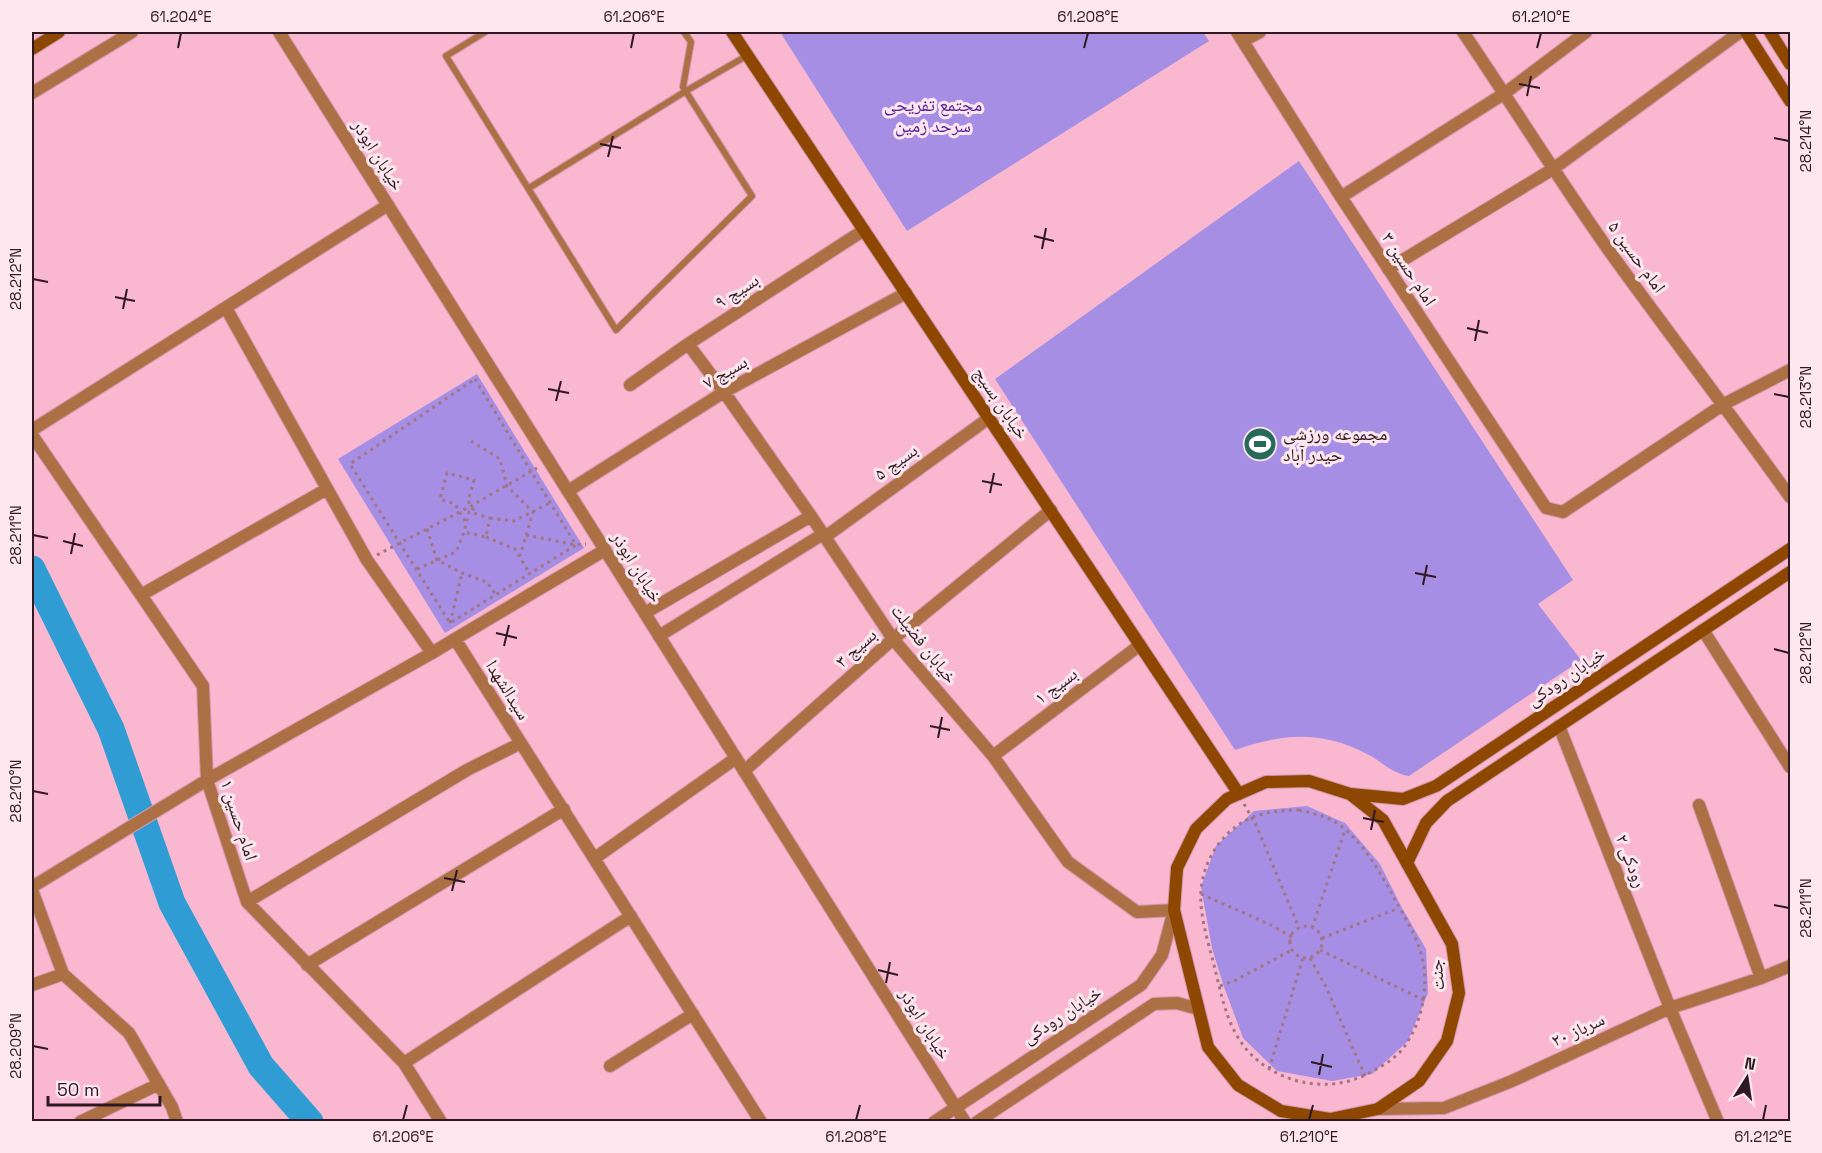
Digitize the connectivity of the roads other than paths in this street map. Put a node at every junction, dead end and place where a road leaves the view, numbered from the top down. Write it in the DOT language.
graph roads {
  1 [pos="59,32"];
  2 [pos="132,32"];
  3 [pos="279,32"];
  4 [pos="485,32"];
  5 [pos="684,32"];
  6 [pos="732,32"];
  7 [pos="1260,32"];
  8 [pos="1463,32"];
  9 [pos="1586,32"];
  10 [pos="1740,32"];
  11 [pos="1746,32"];
  12 [pos="1770,32"];
  13 [pos="1240,36"];
  14 [pos="32,49"];
  15 [pos="748,55"];
  16 [pos="1791,64"];
  17 [pos="686,91"];
  18 [pos="32,93"];
  19 [pos="1505,93"];
  20 [pos="1791,102"];
  21 [pos="1553,169"];
  22 [pos="529,188"];
  23 [pos="1341,197"];
  24 [pos="388,205"];
  25 [pos="864,230"];
  26 [pos="1388,269"];
  27 [pos="906,293"];
  28 [pos="226,308"];
  29 [pos="688,344"];
  30 [pos="1791,370"];
  31 [pos="630,385"];
  32 [pos="724,392"];
  33 [pos="1724,404"];
  34 [pos="989,417"];
  35 [pos="32,430"];
  36 [pos="32,435"];
  37 [pos="327,489"];
  38 [pos="568,491"];
  39 [pos="1791,497"];
  40 [pos="1051,510"];
  41 [pos="811,516"];
  42 [pos="824,535"];
  43 [pos="602,546"];
  44 [pos="1791,549"];
  45 [pos="1791,572"];
  46 [pos="141,595"];
  47 [pos="645,613"];
  48 [pos="1703,630"];
  49 [pos="659,636"];
  50 [pos="455,639"];
  51 [pos="893,639"];
  52 [pos="1140,645"];
  53 [pos="432,653"];
  54 [pos="1559,726"];
  55 [pos="521,743"];
  56 [pos="993,756"];
  57 [pos="735,758"];
  58 [pos="1791,767"];
  59 [pos="744,771"];
  60 [pos="207,780"];
  61 [pos="1239,794"];
  62 [pos="1350,794"];
  63 [pos="1700,805"];
  64 [pos="564,809"];
  65 [pos="595,858"];
  66 [pos="1407,863"];
  67 [pos="32,888"];
  68 [pos="247,902"];
  69 [pos="1174,910"];
  70 [pos="632,916"];
  71 [pos="307,964"];
  72 [pos="1791,966"];
  73 [pos="63,974"];
  74 [pos="1761,978"];
  75 [pos="32,986"];
  76 [pos="1670,1008"];
  77 [pos="1198,1009"];
  78 [pos="693,1014"];
  79 [pos="404,1063"];
  80 [pos="610,1066"];
  81 [pos="159,1084"];
  82 [pos="956,1107"];
  83 [pos="1374,1113"];
  84 [pos="1328,1120"];
  85 [pos="80,1122"];
  86 [pos="177,1122"];
  87 [pos="441,1122"];
  88 [pos="761,1122"];
  89 [pos="934,1122"];
  90 [pos="965,1122"];
  91 [pos="977,1122"];
  92 [pos="1718,1122"];
  1 -- 14 [label="main road"];
  2 -- 18 [label="street"];
  3 -- 24 [label="street, خیابان ابوذر"];
  4 -- 22 [label="lane"];
  5 -- 17 [label="lane"];
  6 -- 15 [label="main road, خیابان بسیج"];
  7 -- 13 [label="street"];
  8 -- 19 [label="street, امام حسین ۵"];
  9 -- 19 [label="street"];
  10 -- 21 [label="street"];
  11 -- 20 [label="main road"];
  12 -- 16 [label="main road"];
  13 -- 23 [label="street, امام حسین ۳"];
  15 -- 17 [label="lane"];
  15 -- 25 [label="main road, خیابان بسیج"];
  17 -- 22 [label="lane"];
  17 -- 22 [label="lane"];
  19 -- 21 [label="street, امام حسین ۵"];
  19 -- 23 [label="street"];
  21 -- 26 [label="street"];
  21 -- 33 [label="street, امام حسین ۵"];
  23 -- 26 [label="street, امام حسین ۳"];
  24 -- 28 [label="street"];
  24 -- 38 [label="street, خیابان ابوذر"];
  25 -- 27 [label="main road, خیابان بسیج"];
  25 -- 29 [label="street, بسیج ۹"];
  26 -- 33 [label="street, امام حسین ۳"];
  27 -- 32 [label="street, بسیج ۷"];
  27 -- 34 [label="main road, خیابان بسیج"];
  28 -- 35 [label="street"];
  28 -- 37 [label="street"];
  29 -- 31 [label="street, بسیج ۹"];
  29 -- 32 [label="street, خیابان فضیلت"];
  30 -- 33 [label="street"];
  32 -- 38 [label="street, بسیج ۷"];
  32 -- 41 [label="street, خیابان فضیلت"];
  33 -- 39 [label="street, امام حسین ۵"];
  34 -- 40 [label="main road, خیابان بسیج"];
  34 -- 42 [label="street, بسیج ۵"];
  36 -- 46 [label="street, امام حسین ۱"];
  37 -- 46 [label="street"];
  37 -- 53 [label="street"];
  38 -- 43 [label="street, خیابان ابوذر"];
  40 -- 51 [label="street, بسیج ۳"];
  40 -- 52 [label="main road, خیابان بسیج"];
  41 -- 42 [label="street, خیابان فضیلت"];
  41 -- 47 [label="street"];
  42 -- 49 [label="street, بسیج ۵"];
  42 -- 51 [label="street, خیابان فضیلت"];
  43 -- 47 [label="street, خیابان ابوذر"];
  43 -- 50 [label="street"];
  44 -- 62 [label="main road, خیابان رودکی"];
  45 -- 48 [label="main road, خیابان رودکی"];
  46 -- 60 [label="street, امام حسین ۱"];
  47 -- 49 [label="street, خیابان ابوذر"];
  48 -- 54 [label="main road, خیابان رودکی"];
  48 -- 58 [label="street"];
  49 -- 57 [label="street, خیابان ابوذر"];
  50 -- 53 [label="street"];
  50 -- 55 [label="street, سیدالشهدا"];
  51 -- 56 [label="street, خیابان فضیلت"];
  51 -- 59 [label="street, بسیج ۳"];
  52 -- 56 [label="street, بسیج ۱"];
  52 -- 61 [label="main road, خیابان بسیج"];
  53 -- 60 [label="street"];
  54 -- 66 [label="main road, خیابان رودکی"];
  54 -- 76 [label="street, رودکی ۲"];
  55 -- 64 [label="street, سیدالشهدا"];
  55 -- 68 [label="street"];
  56 -- 69 [label="street, خیابان فضیلت"];
  57 -- 59 [label="street, خیابان ابوذر"];
  57 -- 65 [label="street"];
  59 -- 82 [label="street, خیابان ابوذر"];
  60 -- 67 [label="street"];
  60 -- 68 [label="street, امام حسین ۱"];
  61 -- 62 [label="main road, جنت"];
  61 -- 69 [label="main road, جنت"];
  62 -- 66 [label="main road, جنت"];
  63 -- 74 [label="street"];
  64 -- 65 [label="street, سیدالشهدا"];
  64 -- 71 [label="street"];
  65 -- 70 [label="street, سیدالشهدا"];
  66 -- 83 [label="main road, جنت"];
  67 -- 73 [label="street"];
  68 -- 71 [label="street, امام حسین ۱"];
  69 -- 77 [label="main road, جنت"];
  69 -- 82 [label="street, خیابان رودکی"];
  70 -- 78 [label="street, سیدالشهدا"];
  70 -- 79 [label="street"];
  71 -- 79 [label="street, امام حسین ۱"];
  72 -- 74 [label="street, سرباز ۲۰"];
  73 -- 75 [label="street"];
  73 -- 81 [label="street"];
  74 -- 76 [label="street, سرباز ۲۰"];
  76 -- 83 [label="street, سرباز ۲۰"];
  76 -- 92 [label="street, رودکی ۲"];
  77 -- 84 [label="main road, جنت"];
  77 -- 91 [label="street"];
  78 -- 80 [label="street"];
  78 -- 88 [label="street, سیدالشهدا"];
  79 -- 87 [label="street, امام حسین ۱"];
  81 -- 85 [label="street"];
  81 -- 86 [label="street"];
  82 -- 89 [label="street, خیابان رودکی"];
  82 -- 90 [label="street, خیابان ابوذر"];
  83 -- 84 [label="main road, جنت"];
}
